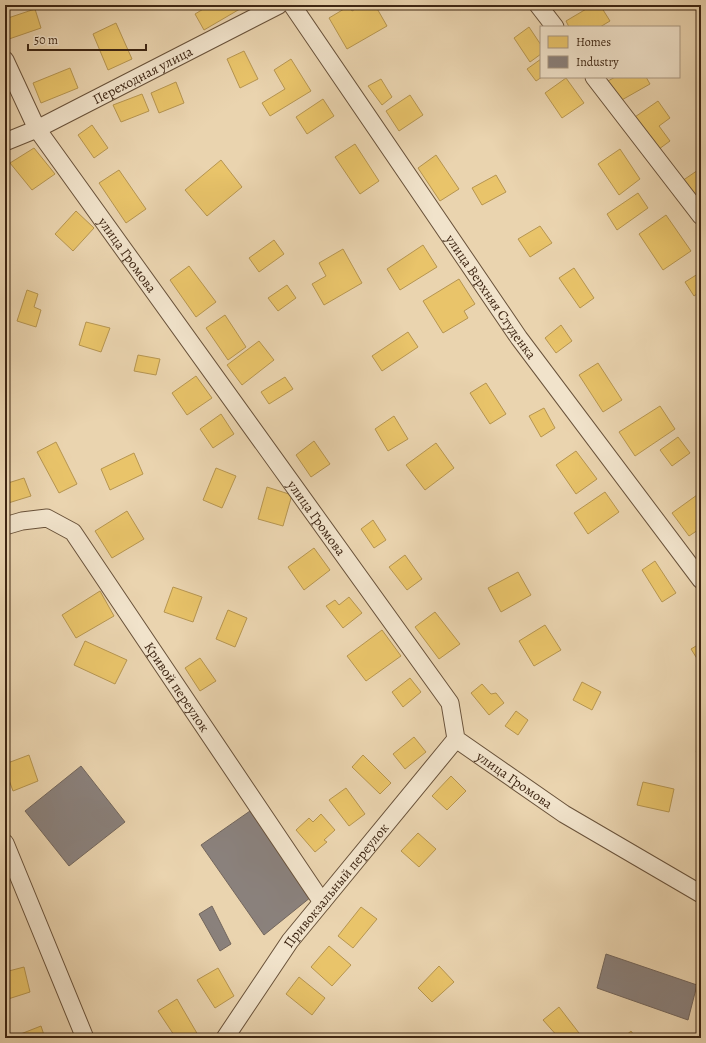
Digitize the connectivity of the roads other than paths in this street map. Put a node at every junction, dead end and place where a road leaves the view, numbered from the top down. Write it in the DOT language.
graph roads {
  1 [pos="279,5"];
  2 [pos="292,5"];
  3 [pos="538,5"];
  4 [pos="554,26"];
  5 [pos="5,60"];
  6 [pos="595,78"];
  7 [pos="37,129"];
  8 [pos="5,142"];
  9 [pos="701,216"];
  10 [pos="5,526"];
  11 [pos="701,580"];
  12 [pos="456,739"];
  13 [pos="5,843"];
  14 [pos="701,894"];
  15 [pos="322,902"];
  16 [pos="85,1038"];
  17 [pos="225,1038"];
  1 -- 7 [label="street, Переходная улица"];
  2 -- 11 [label="street, улица Верхняя Cтуденка"];
  3 -- 4 [label="street"];
  5 -- 7 [label="street, улица Громова"];
  6 -- 9 [label="street"];
  7 -- 8 [label="street, Переходная улица"];
  7 -- 12 [label="street, улица Громова"];
  10 -- 15 [label="street, Кривой переулок"];
  12 -- 14 [label="street, улица Громова"];
  12 -- 15 [label="street, Привокзальный переулок"];
  13 -- 16 [label="street"];
  15 -- 17 [label="street, Привокзальный переулок"];
}
